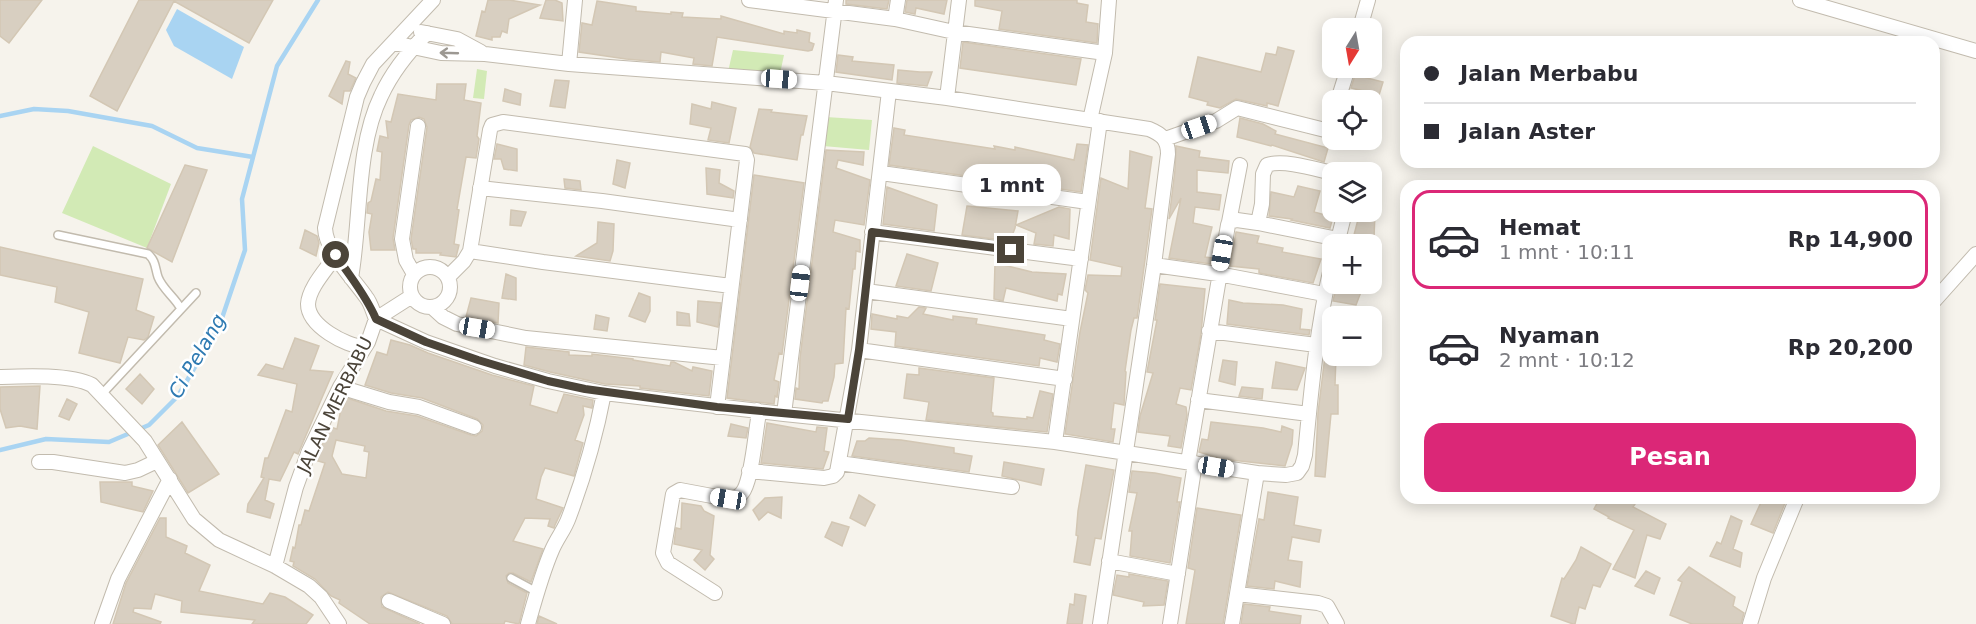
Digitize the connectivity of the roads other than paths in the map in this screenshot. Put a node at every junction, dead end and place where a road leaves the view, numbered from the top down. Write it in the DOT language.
graph roads {
  1 [pos="433,0"];
  2 [pos="574,0"];
  3 [pos="749,0"];
  4 [pos="898,0"];
  5 [pos="959,0"];
  6 [pos="1109,0"];
  7 [pos="1368,0"];
  8 [pos="1800,0"];
  9 [pos="835,5"];
  10 [pos="1362,18"];
  11 [pos="895,19"];
  12 [pos="407,29"];
  13 [pos="954,32"];
  14 [pos="427,33"];
  15 [pos="1924,36"];
  16 [pos="1940,41"];
  17 [pos="394,43"];
  18 [pos="413,47"];
  19 [pos="1976,51"];
  20 [pos="1105,53"];
  21 [pos="485,54"];
  22 [pos="569,64"];
  23 [pos="826,83"];
  24 [pos="889,91"];
  25 [pos="947,98"];
  26 [pos="1095,121"];
  27 [pos="418,126"];
  28 [pos="1322,130"];
  29 [pos="1165,139"];
  30 [pos="1240,165"];
  31 [pos="1322,171"];
  32 [pos="881,173"];
  33 [pos="480,188"];
  34 [pos="1088,202"];
  35 [pos="740,220"];
  36 [pos="1229,222"];
  37 [pos="1258,223"];
  38 [pos="872,232"];
  39 [pos="58,235"];
  40 [pos="1322,238"];
  41 [pos="470,251"];
  42 [pos="1976,254"];
  43 [pos="336,255"];
  44 [pos="1081,259"];
  45 [pos="1154,265"];
  46 [pos="414,274"];
  47 [pos="1218,274"];
  48 [pos="448,277"];
  49 [pos="351,278"];
  50 [pos="731,286"];
  51 [pos="866,291"];
  52 [pos="196,293"];
  53 [pos="1322,294"];
  54 [pos="1324,294"];
  55 [pos="1940,294"];
  56 [pos="412,296"];
  57 [pos="432,307"];
  58 [pos="181,309"];
  59 [pos="376,319"];
  60 [pos="1072,319"];
  61 [pos="1209,331"];
  62 [pos="1316,345"];
  63 [pos="364,347"];
  64 [pos="859,350"];
  65 [pos="723,358"];
  66 [pos="0,377"];
  67 [pos="1065,379"];
  68 [pos="340,387"];
  69 [pos="604,393"];
  70 [pos="105,397"];
  71 [pos="1198,400"];
  72 [pos="717,407"];
  73 [pos="757,410"];
  74 [pos="784,414"];
  75 [pos="1309,414"];
  76 [pos="848,419"];
  77 [pos="474,427"];
  78 [pos="1055,442"];
  79 [pos="1126,453"];
  80 [pos="157,460"];
  81 [pos="39,462"];
  82 [pos="839,463"];
  83 [pos="1192,463"];
  84 [pos="749,471"];
  85 [pos="1257,473"];
  86 [pos="170,479"];
  87 [pos="1012,487"];
  88 [pos="1795,504"];
  89 [pos="1109,561"];
  90 [pos="275,566"];
  91 [pos="1178,574"];
  92 [pos="511,578"];
  93 [pos="537,592"];
  94 [pos="715,593"];
  95 [pos="1237,594"];
  96 [pos="389,601"];
  97 [pos="102,624"];
  98 [pos="339,624"];
  99 [pos="443,624"];
  100 [pos="528,624"];
  101 [pos="1100,624"];
  102 [pos="1170,624"];
  103 [pos="1232,624"];
  104 [pos="1337,624"];
  105 [pos="1750,624"];
  1 -- 12 [label="street, JALAN MERBABU"];
  2 -- 22 [label="street"];
  3 -- 9 [label="street"];
  4 -- 11 [label="street"];
  5 -- 13 [label="street"];
  6 -- 20 [label="street"];
  7 -- 10 [label="street"];
  8 -- 15 [label="street"];
  9 -- 11 [label="street"];
  9 -- 23 [label="street"];
  11 -- 13 [label="street"];
  12 -- 14 [label="street"];
  12 -- 17 [label="street, JALAN MERBABU"];
  13 -- 20 [label="street"];
  13 -- 25 [label="street"];
  14 -- 18 [label="street"];
  14 -- 21 [label="street"];
  16 -- 19 [label="street"];
  17 -- 18 [label="street"];
  17 -- 43 [label="street, JALAN MERBABU"];
  21 -- 18 [label="street, one-way"];
  18 -- 49 [label="street"];
  20 -- 26 [label="street"];
  21 -- 22 [label="street"];
  22 -- 23 [label="street"];
  23 -- 24 [label="street"];
  23 -- 74 [label="street"];
  24 -- 25 [label="street"];
  24 -- 32 [label="street"];
  25 -- 26 [label="street"];
  26 -- 29 [label="street"];
  26 -- 34 [label="street"];
  27 -- 46 [label="street"];
  28 -- 29 [label="street"];
  29 -- 45 [label="street"];
  30 -- 36 [label="street"];
  31 -- 37 [label="street"];
  32 -- 34 [label="street"];
  32 -- 38 [label="street"];
  33 -- 35 [label="street"];
  33 -- 35 [label="street"];
  33 -- 41 [label="street"];
  34 -- 44 [label="street"];
  35 -- 50 [label="street"];
  36 -- 37 [label="street"];
  36 -- 47 [label="street"];
  37 -- 40 [label="street"];
  38 -- 44 [label="street"];
  38 -- 51 [label="street"];
  39 -- 58 [label="lane"];
  41 -- 48 [label="street"];
  41 -- 50 [label="street"];
  42 -- 55 [label="street"];
  43 -- 49 [label="street, JALAN MERBABU"];
  43 -- 63 [label="street"];
  44 -- 60 [label="street"];
  45 -- 47 [label="street"];
  45 -- 79 [label="street"];
  46 -- 48 [label="street"];
  46 -- 56 [label="street"];
  47 -- 53 [label="street"];
  47 -- 61 [label="street"];
  48 -- 57 [label="street"];
  49 -- 59 [label="street, JALAN MERBABU"];
  50 -- 65 [label="street"];
  51 -- 60 [label="street"];
  51 -- 64 [label="street"];
  52 -- 58 [label="lane"];
  54 -- 62 [label="street"];
  56 -- 57 [label="street"];
  56 -- 59 [label="street"];
  57 -- 65 [label="street"];
  58 -- 70 [label="lane"];
  59 -- 63 [label="street, JALAN MERBABU"];
  59 -- 69 [label="street"];
  60 -- 67 [label="street"];
  61 -- 62 [label="street"];
  61 -- 71 [label="street"];
  62 -- 75 [label="street"];
  63 -- 68 [label="street, JALAN MERBABU"];
  64 -- 67 [label="street"];
  64 -- 76 [label="street"];
  65 -- 72 [label="street"];
  66 -- 70 [label="street"];
  67 -- 78 [label="street"];
  68 -- 77 [label="street"];
  68 -- 90 [label="street, JALAN MERBABU"];
  69 -- 72 [label="street"];
  69 -- 93 [label="street"];
  70 -- 80 [label="street"];
  71 -- 75 [label="street"];
  71 -- 83 [label="street"];
  72 -- 73 [label="street"];
  73 -- 74 [label="street"];
  73 -- 84 [label="street"];
  74 -- 76 [label="street"];
  75 -- 85 [label="street"];
  76 -- 78 [label="street"];
  76 -- 82 [label="street"];
  78 -- 79 [label="street"];
  79 -- 83 [label="street"];
  79 -- 89 [label="street"];
  80 -- 81 [label="street"];
  80 -- 86 [label="street"];
  82 -- 84 [label="street"];
  82 -- 87 [label="street"];
  83 -- 85 [label="street"];
  83 -- 91 [label="street"];
  84 -- 94 [label="street"];
  85 -- 95 [label="street"];
  86 -- 90 [label="street"];
  86 -- 97 [label="street"];
  88 -- 105 [label="street"];
  89 -- 91 [label="street"];
  89 -- 101 [label="street"];
  90 -- 98 [label="street"];
  91 -- 102 [label="street"];
  92 -- 93 [label="lane"];
  93 -- 100 [label="street"];
  95 -- 103 [label="street"];
  95 -- 104 [label="street"];
  96 -- 99 [label="street"];
}
